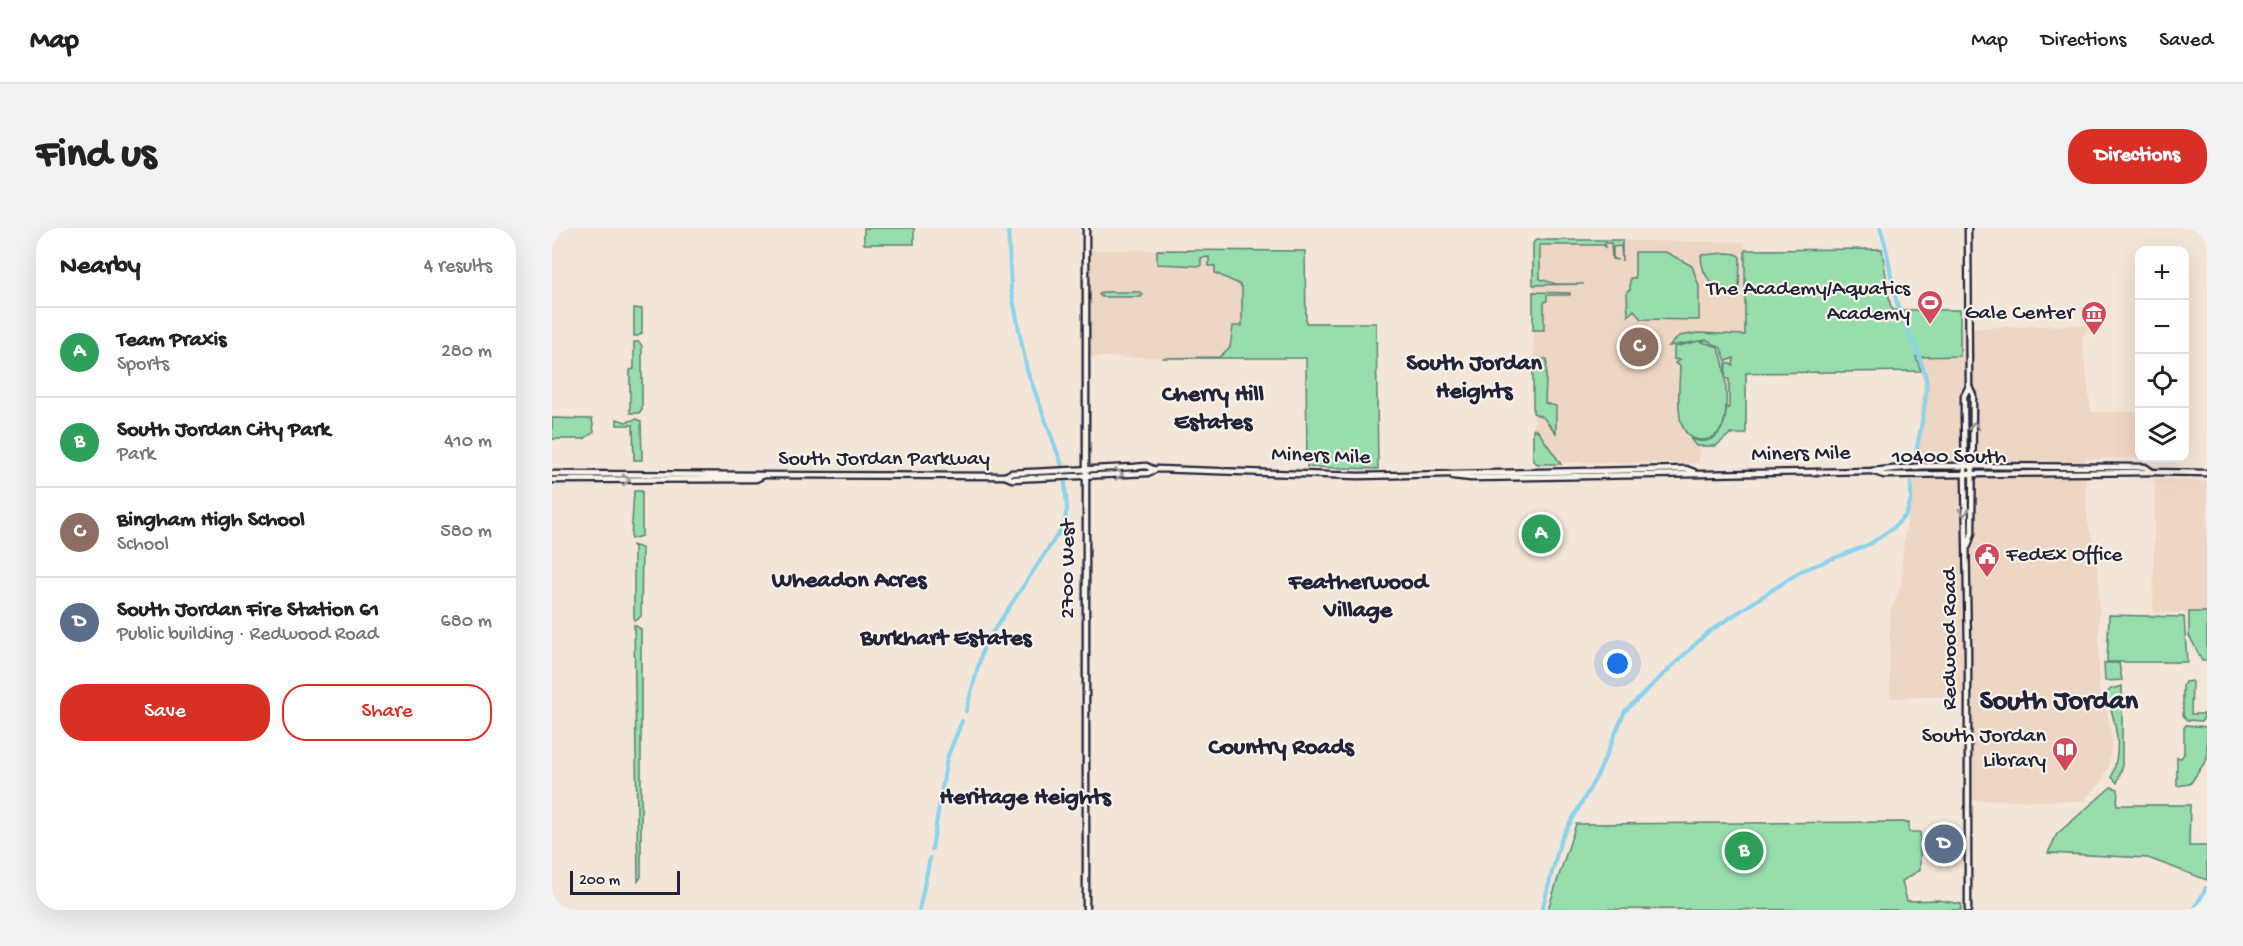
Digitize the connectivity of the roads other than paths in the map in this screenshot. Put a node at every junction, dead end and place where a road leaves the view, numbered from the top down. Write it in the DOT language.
graph roads {
  1 [pos="1086,228"];
  2 [pos="1968,228"];
  3 [pos="1968,386"];
  4 [pos="1964,466"];
  5 [pos="1973,466"];
  6 [pos="1085,469"];
  7 [pos="1153,470"];
  8 [pos="1872,471"];
  9 [pos="1694,472"];
  10 [pos="2152,472"];
  11 [pos="2207,473"];
  12 [pos="552,474"];
  13 [pos="1964,475"];
  14 [pos="1973,475"];
  15 [pos="762,476"];
  16 [pos="1005,476"];
  17 [pos="1085,476"];
  18 [pos="1444,476"];
  19 [pos="552,480"];
  20 [pos="1967,549"];
  21 [pos="1086,910"];
  22 [pos="1968,910"];
  1 -- 6 [label="main road, 2700 West"];
  2 -- 3 [label="main road, Redwood Road"];
  3 -- 4 [label="main road, Redwood Road"];
  5 -- 3 [label="main road, Redwood Road, one-way"];
  4 -- 5 [label="main road, 10400 South"];
  4 -- 8 [label="main road, 10400 South"];
  4 -- 13 [label="main road, Redwood Road"];
  5 -- 10 [label="main road, 10400 South"];
  5 -- 14 [label="main road, Redwood Road"];
  6 -- 7 [label="main road"];
  6 -- 16 [label="main road, South Jordan Parkway"];
  6 -- 17 [label="main road, 2700 West"];
  17 -- 7 [label="main road, one-way"];
  7 -- 18 [label="main road, Miners Mile"];
  8 -- 9 [label="main road, Miners Mile"];
  8 -- 13 [label="main road, 10400 South"];
  9 -- 18 [label="main road, Miners Mile"];
  9 -- 18 [label="main road, Miners Mile"];
  10 -- 11 [label="main road"];
  10 -- 14 [label="main road, 10400 South"];
  12 -- 15 [label="main road, South Jordan Parkway"];
  13 -- 14 [label="main road, 10400 South"];
  13 -- 20 [label="main road, Redwood Road, one-way"];
  14 -- 20 [label="main road, Redwood Road"];
  15 -- 16 [label="main road, South Jordan Parkway"];
  19 -- 15 [label="main road, South Jordan Parkway, one-way"];
  16 -- 17 [label="main road, South Jordan Parkway"];
  17 -- 21 [label="main road, 2700 West"];
  20 -- 22 [label="main road, Redwood Road"];
}
